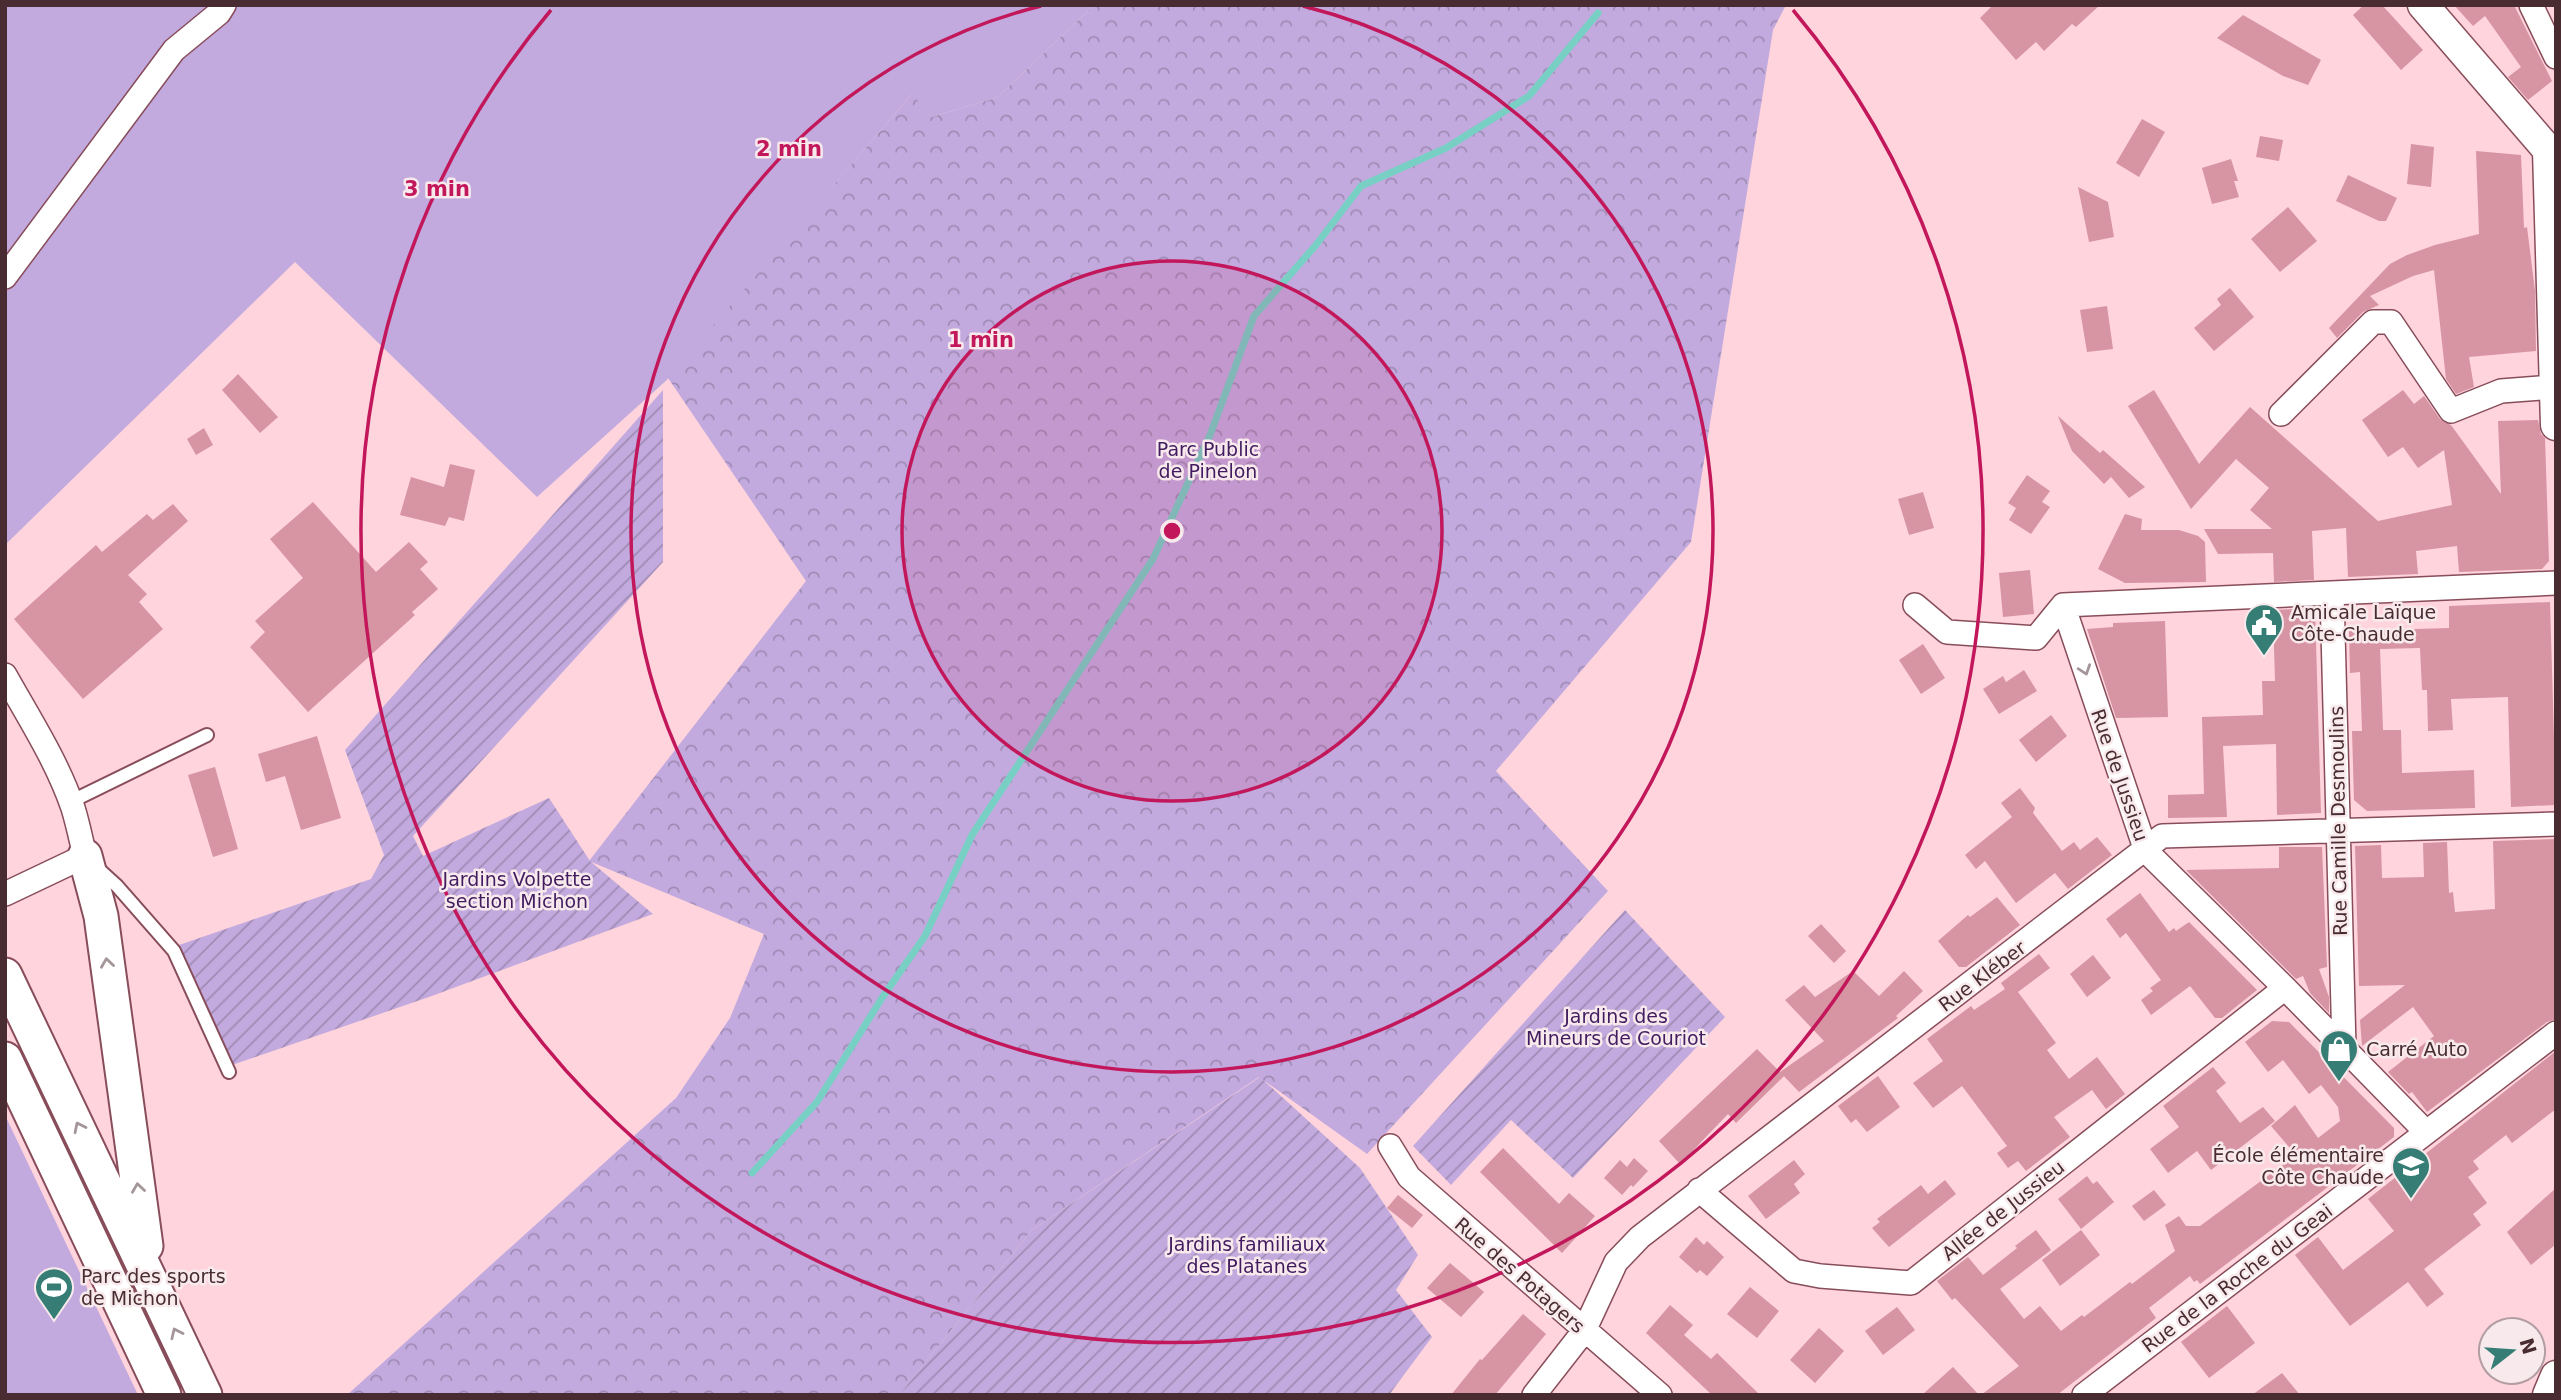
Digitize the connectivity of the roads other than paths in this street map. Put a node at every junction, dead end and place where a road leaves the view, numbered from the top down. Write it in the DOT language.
graph roads {
  1 [pos="224,5"];
  2 [pos="2423,5"];
  3 [pos="2531,5"];
  4 [pos="2556,57"];
  5 [pos="2552,144"];
  6 [pos="5,278"];
  7 [pos="2554,387"];
  8 [pos="2281,414"];
  9 [pos="2556,425"];
  10 [pos="2556,583"];
  11 [pos="2332,594"];
  12 [pos="1915,605"];
  13 [pos="2063,605"];
  14 [pos="5,675"];
  15 [pos="207,735"];
  16 [pos="70,802"];
  17 [pos="2556,824"];
  18 [pos="2338,831"];
  19 [pos="2146,851"];
  20 [pos="85,856"];
  21 [pos="5,894"];
  22 [pos="5,975"];
  23 [pos="2286,988"];
  24 [pos="2556,1033"];
  25 [pos="2344,1047"];
  26 [pos="5,1059"];
  27 [pos="229,1072"];
  28 [pos="2426,1132"];
  29 [pos="1390,1146"];
  30 [pos="1699,1190"];
  31 [pos="150,1280"];
  32 [pos="1584,1331"];
  33 [pos="2556,1376"];
  34 [pos="164,1395"];
  35 [pos="205,1395"];
  36 [pos="1534,1395"];
  37 [pos="1660,1395"];
  38 [pos="2084,1395"];
  39 [pos="2548,1395"];
  1 -- 6 [label="street"];
  2 -- 5 [label="street"];
  3 -- 4 [label="street"];
  5 -- 7 [label="street"];
  7 -- 8 [label="street"];
  7 -- 9 [label="street"];
  10 -- 11 [label="street"];
  11 -- 13 [label="street"];
  11 -- 18 [label="street, Rue Camille Desmoulins"];
  12 -- 13 [label="street"];
  13 -- 19 [label="street, Rue de Jussieu, one-way"];
  14 -- 16 [label="street"];
  15 -- 16 [label="lane"];
  16 -- 20 [label="street"];
  17 -- 18 [label="street, Rue Kléber"];
  18 -- 19 [label="street, Rue Kléber"];
  18 -- 25 [label="street, Rue Camille Desmoulins"];
  19 -- 23 [label="street, Rue de Jussieu"];
  19 -- 30 [label="street, Rue Kléber"];
  20 -- 21 [label="street"];
  20 -- 27 [label="lane"];
  31 -- 20 [label="main road, one-way"];
  31 -- 22 [label="main road, one-way"];
  23 -- 25 [label="street, Rue de Jussieu"];
  23 -- 30 [label="street, Allée de Jussieu"];
  24 -- 28 [label="street, Rue de la Roche du Geai"];
  25 -- 28 [label="street, Rue de Jussieu"];
  26 -- 34 [label="main road"];
  28 -- 38 [label="street, Rue de la Roche du Geai"];
  29 -- 32 [label="street, Rue des Potagers"];
  30 -- 32 [label="street, Rue Kléber"];
  35 -- 31 [label="main road, one-way"];
  32 -- 36 [label="street, Rue Kléber"];
  32 -- 37 [label="street, Rue des Potagers"];
  33 -- 39 [label="street"];
}
